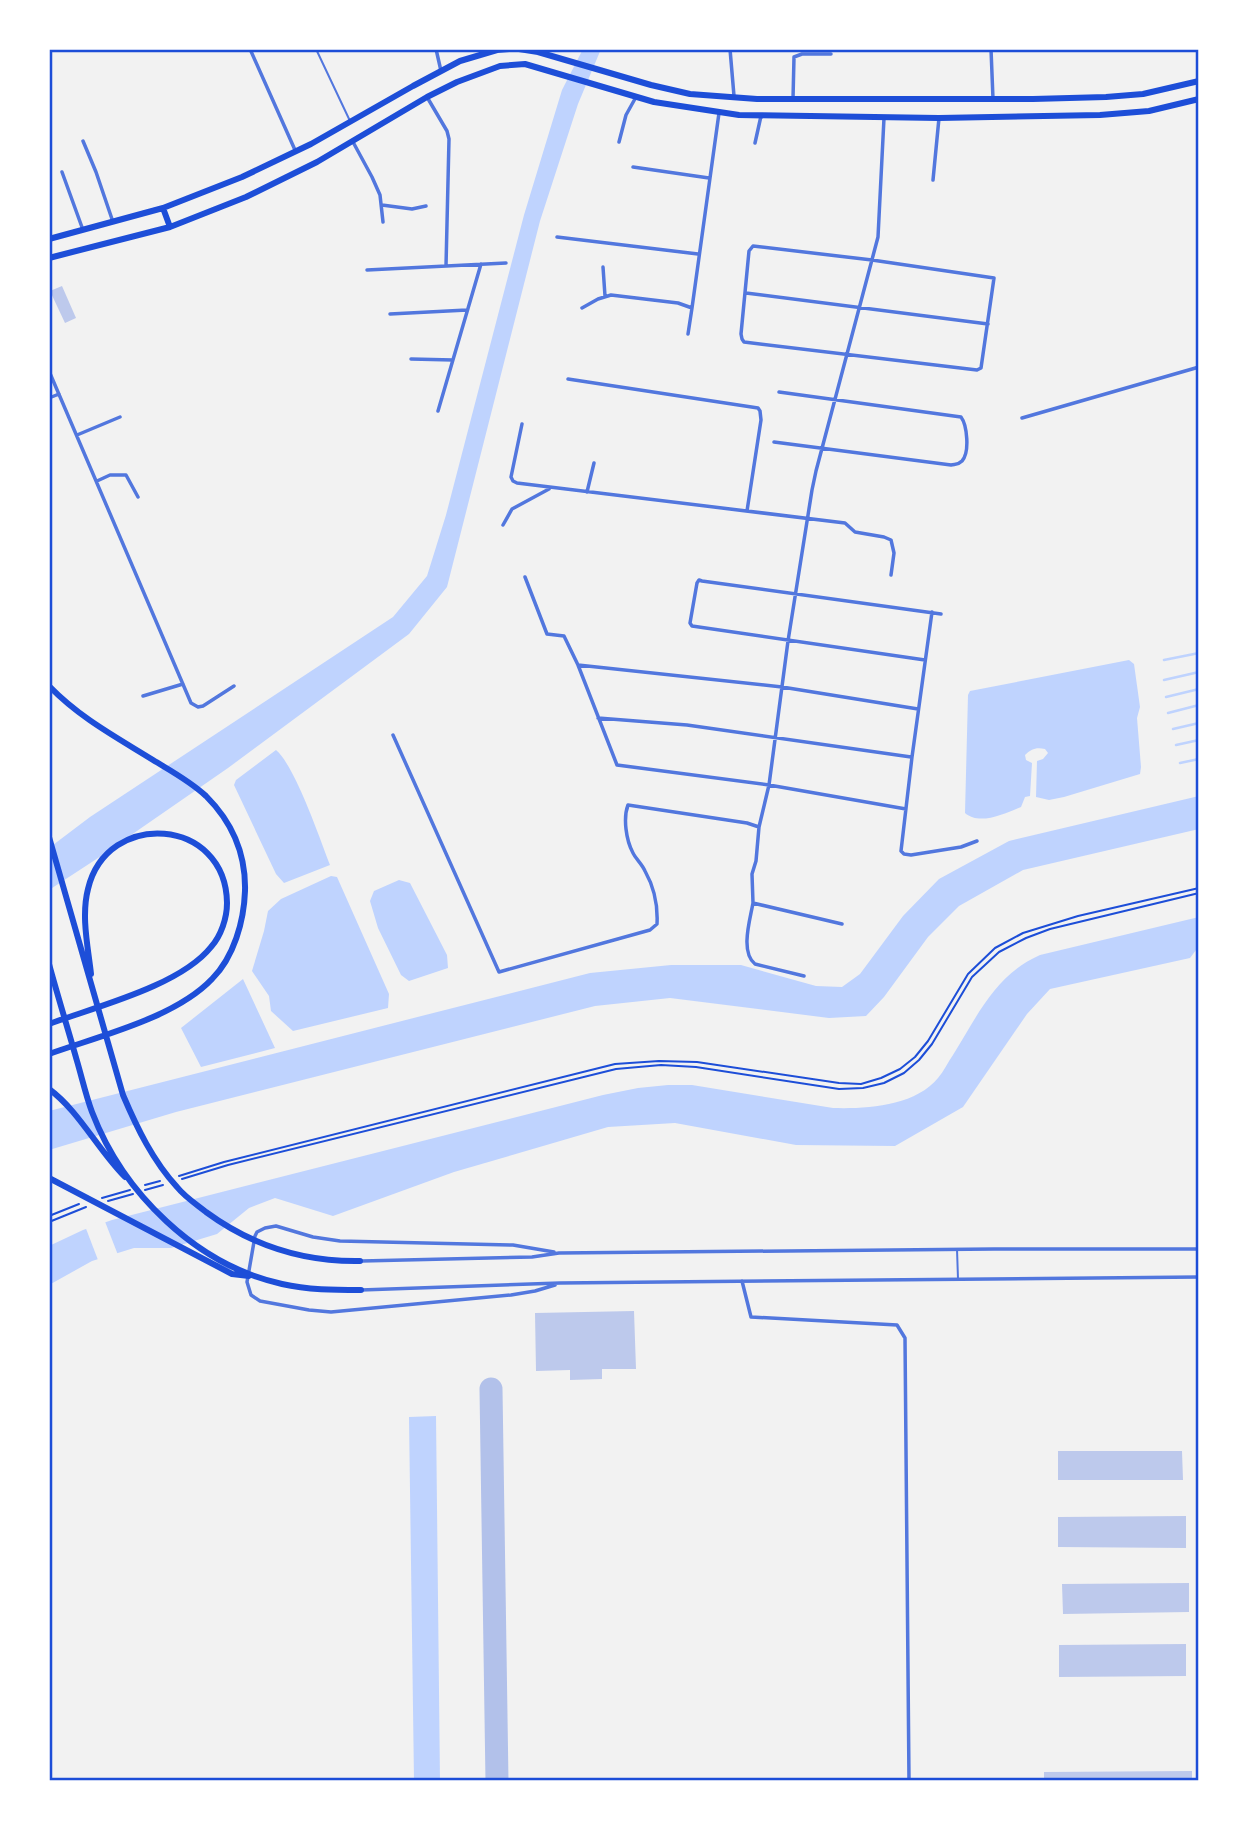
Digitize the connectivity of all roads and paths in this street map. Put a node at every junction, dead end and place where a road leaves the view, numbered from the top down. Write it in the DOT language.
graph roads {
  1 [pos="250,49"];
  2 [pos="316,49"];
  3 [pos="436,49"];
  4 [pos="509,49"];
  5 [pos="519,49"];
  6 [pos="730,49"];
  7 [pos="990,49"];
  8 [pos="476,53"];
  9 [pos="831,54"];
  10 [pos="441,71"];
  11 [pos="1199,81"];
  12 [pos="427,97"];
  13 [pos="636,97"];
  14 [pos="735,97"];
  15 [pos="793,99"];
  16 [pos="886,99"];
  17 [pos="993,99"];
  18 [pos="1199,99"];
  19 [pos="719,113"];
  20 [pos="761,116"];
  21 [pos="884,116"];
  22 [pos="939,118"];
  23 [pos="351,122"];
  24 [pos="83,141"];
  25 [pos="353,142"];
  26 [pos="619,142"];
  27 [pos="755,144"];
  28 [pos="296,152"];
  29 [pos="633,167"];
  30 [pos="62,172"];
  31 [pos="709,178"];
  32 [pos="933,180"];
  33 [pos="382,205"];
  34 [pos="426,206"];
  35 [pos="163,208"];
  36 [pos="113,222"];
  37 [pos="383,222"];
  38 [pos="170,227"];
  39 [pos="83,230"];
  40 [pos="557,237"];
  41 [pos="49,239"];
  42 [pos="699,254"];
  43 [pos="49,258"];
  44 [pos="872,260"];
  45 [pos="506,263"];
  46 [pos="481,264"];
  47 [pos="446,266"];
  48 [pos="603,267"];
  49 [pos="367,270"];
  50 [pos="746,293"];
  51 [pos="605,296"];
  52 [pos="859,307"];
  53 [pos="692,308"];
  54 [pos="582,309"];
  55 [pos="467,310"];
  56 [pos="390,314"];
  57 [pos="988,324"];
  58 [pos="688,334"];
  59 [pos="847,354"];
  60 [pos="411,359"];
  61 [pos="453,360"];
  62 [pos="1199,367"];
  63 [pos="49,371"];
  64 [pos="568,379"];
  65 [pos="779,392"];
  66 [pos="59,394"];
  67 [pos="49,398"];
  68 [pos="835,401"];
  69 [pos="438,411"];
  70 [pos="120,417"];
  71 [pos="1022,418"];
  72 [pos="522,424"];
  73 [pos="76,435"];
  74 [pos="774,442"];
  75 [pos="822,447"];
  76 [pos="594,463"];
  77 [pos="97,481"];
  78 [pos="552,488"];
  79 [pos="587,492"];
  80 [pos="138,497"];
  81 [pos="747,511"];
  82 [pos="808,519"];
  83 [pos="503,525"];
  84 [pos="891,575"];
  85 [pos="525,578"];
  86 [pos="796,593"];
  87 [pos="932,612"];
  88 [pos="941,614"];
  89 [pos="789,641"];
  90 [pos="925,660"];
  91 [pos="578,665"];
  92 [pos="183,684"];
  93 [pos="234,686"];
  94 [pos="49,687"];
  95 [pos="782,687"];
  96 [pos="143,696"];
  97 [pos="918,709"];
  98 [pos="598,718"];
  99 [pos="393,735"];
  100 [pos="775,737"];
  101 [pos="912,757"];
  102 [pos="769,785"];
  103 [pos="906,809"];
  104 [pos="759,827"];
  105 [pos="49,836"];
  106 [pos="978,841"];
  107 [pos="1199,888"];
  108 [pos="1199,893"];
  109 [pos="753,903"];
  110 [pos="842,924"];
  111 [pos="49,964"];
  112 [pos="804,976"];
  113 [pos="93,993"];
  114 [pos="49,1024"];
  115 [pos="49,1054"];
  116 [pos="49,1089"];
  117 [pos="49,1178"];
  118 [pos="163,1180"];
  119 [pos="165,1184"];
  120 [pos="133,1186"];
  121 [pos="99,1198"];
  122 [pos="86,1202"];
  123 [pos="102,1203"];
  124 [pos="89,1206"];
  125 [pos="49,1216"];
  126 [pos="49,1222"];
  127 [pos="957,1249"];
  128 [pos="1199,1250"];
  129 [pos="559,1253"];
  130 [pos="360,1261"];
  131 [pos="1199,1277"];
  132 [pos="258,1278"];
  133 [pos="958,1280"];
  134 [pos="743,1282"];
  135 [pos="560,1283"];
  136 [pos="361,1290"];
  137 [pos="909,1781"];
  1 -- 28 [label="street"];
  2 -- 23 [label="lane"];
  3 -- 10 [label="street"];
  4 -- 8 [label="main road"];
  5 -- 14 [label="main road"];
  6 -- 14 [label="street"];
  7 -- 17 [label="street"];
  8 -- 10 [label="main road"];
  9 -- 15 [label="street"];
  10 -- 23 [label="main road"];
  11 -- 17 [label="main road"];
  12 -- 13 [label="main road"];
  12 -- 25 [label="main road"];
  12 -- 47 [label="street"];
  13 -- 19 [label="main road"];
  13 -- 26 [label="street"];
  14 -- 15 [label="main road"];
  15 -- 16 [label="main road"];
  16 -- 17 [label="main road"];
  16 -- 21 [label="main road"];
  18 -- 22 [label="main road"];
  19 -- 20 [label="main road"];
  19 -- 31 [label="street"];
  20 -- 21 [label="main road"];
  20 -- 27 [label="street"];
  21 -- 22 [label="main road"];
  21 -- 44 [label="street"];
  22 -- 32 [label="street"];
  23 -- 28 [label="main road"];
  24 -- 36 [label="street"];
  25 -- 33 [label="street"];
  25 -- 38 [label="main road"];
  28 -- 35 [label="main road"];
  29 -- 31 [label="street"];
  30 -- 39 [label="street"];
  31 -- 42 [label="street"];
  33 -- 34 [label="street"];
  33 -- 37 [label="street"];
  35 -- 36 [label="main road"];
  35 -- 38 [label="main road"];
  36 -- 39 [label="main road"];
  38 -- 43 [label="main road"];
  39 -- 41 [label="main road"];
  40 -- 42 [label="street"];
  42 -- 53 [label="street"];
  44 -- 50 [label="street"];
  44 -- 52 [label="street"];
  44 -- 57 [label="street"];
  45 -- 46 [label="street"];
  46 -- 47 [label="street"];
  46 -- 55 [label="street"];
  47 -- 49 [label="street"];
  48 -- 51 [label="street"];
  50 -- 52 [label="street"];
  50 -- 59 [label="street"];
  51 -- 53 [label="street"];
  51 -- 54 [label="street"];
  52 -- 57 [label="street"];
  52 -- 59 [label="street"];
  53 -- 58 [label="street"];
  55 -- 56 [label="street"];
  55 -- 61 [label="street"];
  57 -- 59 [label="street"];
  59 -- 68 [label="street"];
  60 -- 61 [label="street"];
  61 -- 69 [label="street"];
  62 -- 71 [label="street"];
  63 -- 66 [label="street"];
  64 -- 81 [label="street"];
  65 -- 68 [label="street"];
  66 -- 67 [label="street"];
  66 -- 73 [label="street"];
  68 -- 75 [label="street"];
  68 -- 75 [label="street"];
  70 -- 73 [label="street"];
  72 -- 78 [label="street"];
  73 -- 77 [label="street"];
  74 -- 75 [label="street"];
  75 -- 82 [label="street"];
  76 -- 79 [label="street"];
  77 -- 80 [label="street"];
  77 -- 92 [label="street"];
  78 -- 79 [label="street"];
  78 -- 83 [label="street"];
  79 -- 81 [label="street"];
  81 -- 82 [label="street"];
  82 -- 84 [label="street"];
  82 -- 86 [label="street"];
  85 -- 91 [label="street"];
  86 -- 87 [label="street"];
  86 -- 89 [label="street"];
  86 -- 89 [label="street"];
  87 -- 88 [label="street"];
  87 -- 90 [label="street"];
  89 -- 90 [label="street"];
  89 -- 95 [label="street"];
  90 -- 97 [label="street"];
  91 -- 95 [label="street"];
  91 -- 98 [label="street"];
  92 -- 93 [label="street"];
  92 -- 96 [label="street"];
  94 -- 115 [label="main road"];
  95 -- 97 [label="street"];
  95 -- 100 [label="street"];
  97 -- 101 [label="street"];
  98 -- 100 [label="street"];
  98 -- 102 [label="street"];
  99 -- 104 [label="street"];
  100 -- 101 [label="street"];
  100 -- 102 [label="street"];
  101 -- 103 [label="street"];
  102 -- 103 [label="street"];
  102 -- 104 [label="street"];
  103 -- 106 [label="street"];
  104 -- 109 [label="street"];
  105 -- 113 [label="main road"];
  107 -- 108 [label="path"];
  109 -- 110 [label="street"];
  109 -- 112 [label="street"];
  111 -- 120 [label="main road"];
  113 -- 114 [label="main road"];
  113 -- 130 [label="main road"];
  116 -- 120 [label="main road"];
  117 -- 132 [label="main road"];
  118 -- 121 [label="path"];
  119 -- 123 [label="path"];
  120 -- 132 [label="main road"];
  122 -- 125 [label="path"];
  124 -- 126 [label="path"];
  127 -- 128 [label="street"];
  127 -- 129 [label="street"];
  127 -- 133 [label="lane"];
  129 -- 130 [label="street"];
  129 -- 135 [label="street"];
  131 -- 133 [label="street"];
  132 -- 136 [label="main road"];
  133 -- 134 [label="street"];
  134 -- 135 [label="street"];
  134 -- 137 [label="street"];
  135 -- 136 [label="street"];
}
